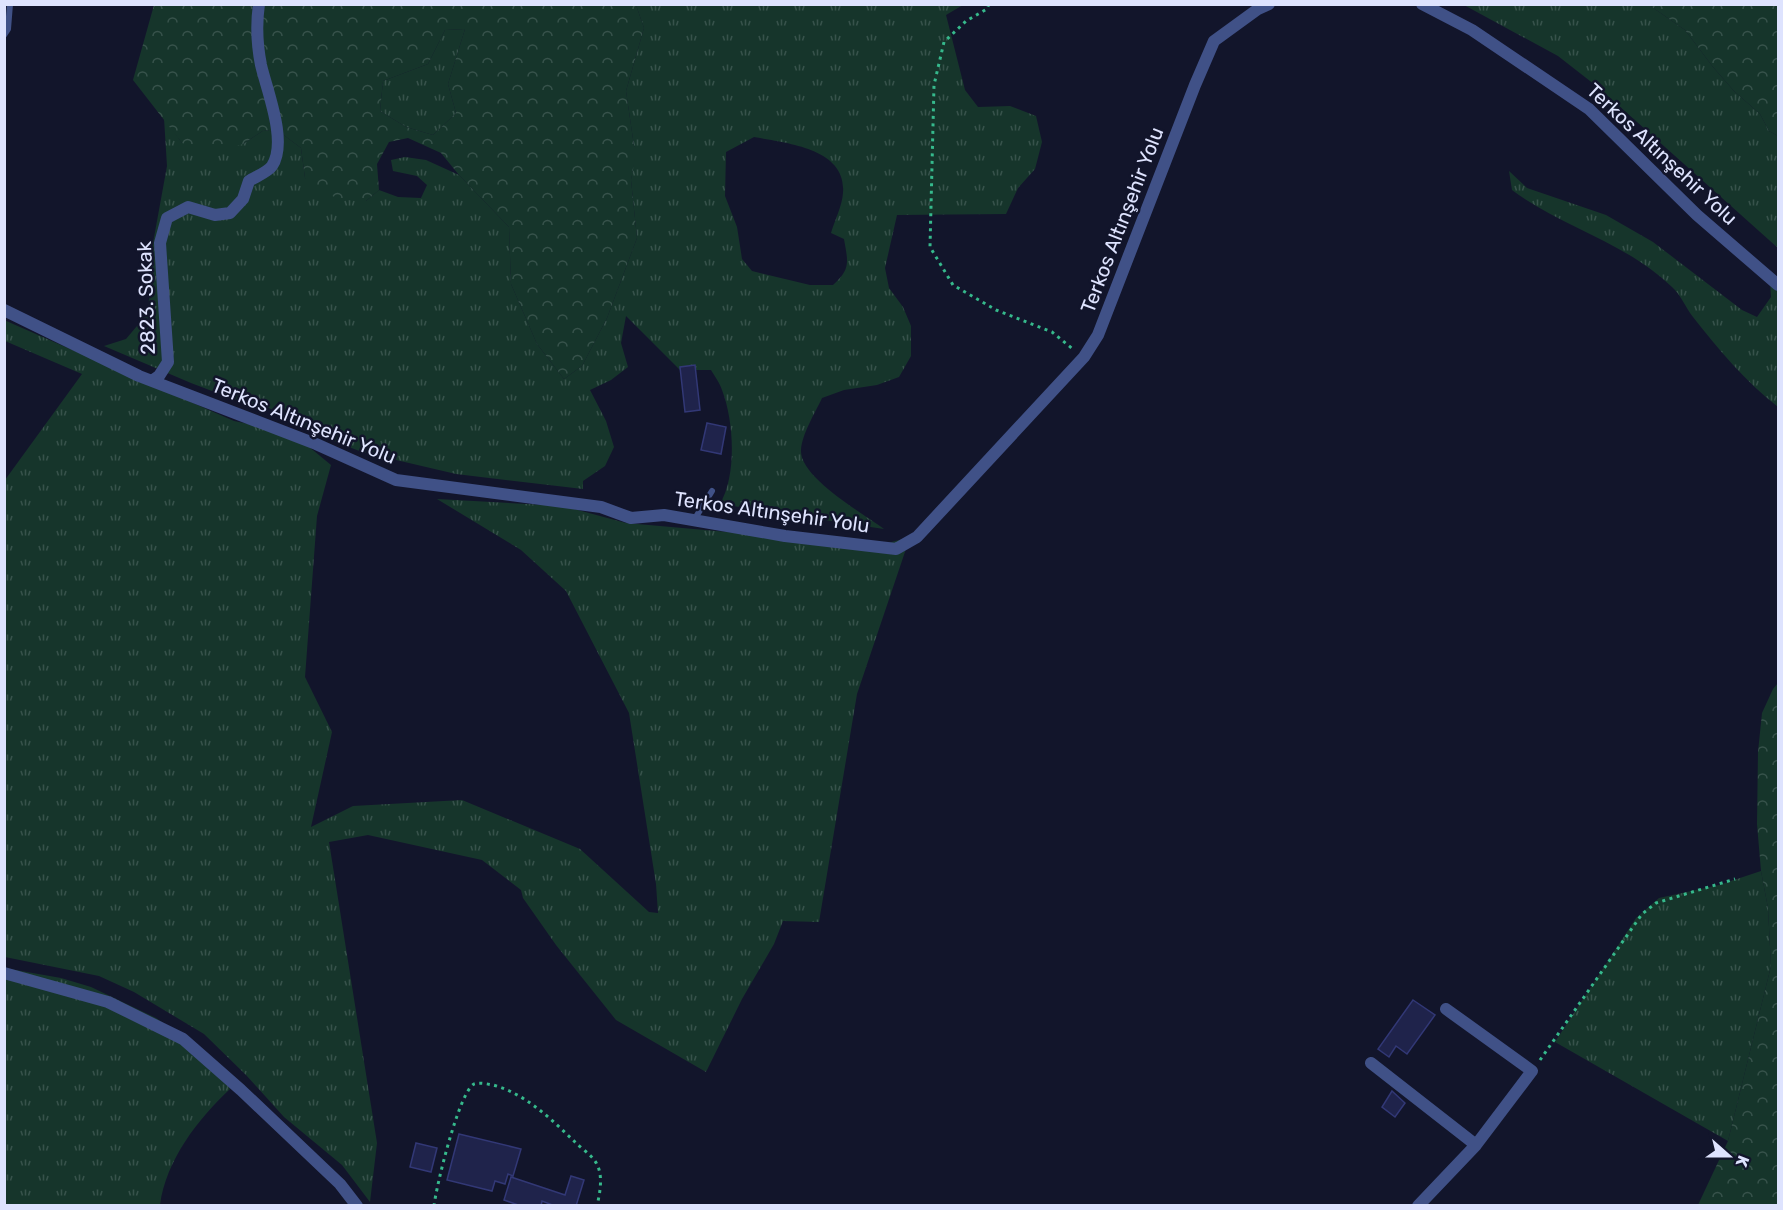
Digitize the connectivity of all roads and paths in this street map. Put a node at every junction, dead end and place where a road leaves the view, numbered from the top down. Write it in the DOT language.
graph roads {
  1 [pos="10,4"];
  2 [pos="259,4"];
  3 [pos="989,4"];
  4 [pos="1269,4"];
  5 [pos="1422,4"];
  6 [pos="4,35"];
  7 [pos="1779,285"];
  8 [pos="4,310"];
  9 [pos="1084,357"];
  10 [pos="152,381"];
  11 [pos="712,491"];
  12 [pos="694,520"];
  13 [pos="1735,879"];
  14 [pos="4,973"];
  15 [pos="1446,1009"];
  16 [pos="1371,1063"];
  17 [pos="1532,1071"];
  18 [pos="1476,1144"];
  19 [pos="357,1206"];
  20 [pos="434,1206"];
  21 [pos="597,1206"];
  22 [pos="1418,1206"];
  1 -- 6 [label="lane"];
  2 -- 10 [label="street, 2823. Sokak"];
  3 -- 9 [label="path"];
  4 -- 9 [label="street, Terkos Altınşehir Yolu"];
  5 -- 7 [label="street, Terkos Altınşehir Yolu"];
  8 -- 10 [label="street, Terkos Altınşehir Yolu"];
  9 -- 12 [label="street, Terkos Altınşehir Yolu"];
  10 -- 12 [label="street, Terkos Altınşehir Yolu"];
  11 -- 12 [label="lane"];
  13 -- 17 [label="path"];
  14 -- 19 [label="street"];
  15 -- 17 [label="street"];
  16 -- 18 [label="street"];
  17 -- 18 [label="street"];
  18 -- 22 [label="street"];
  20 -- 21 [label="path"];
}
